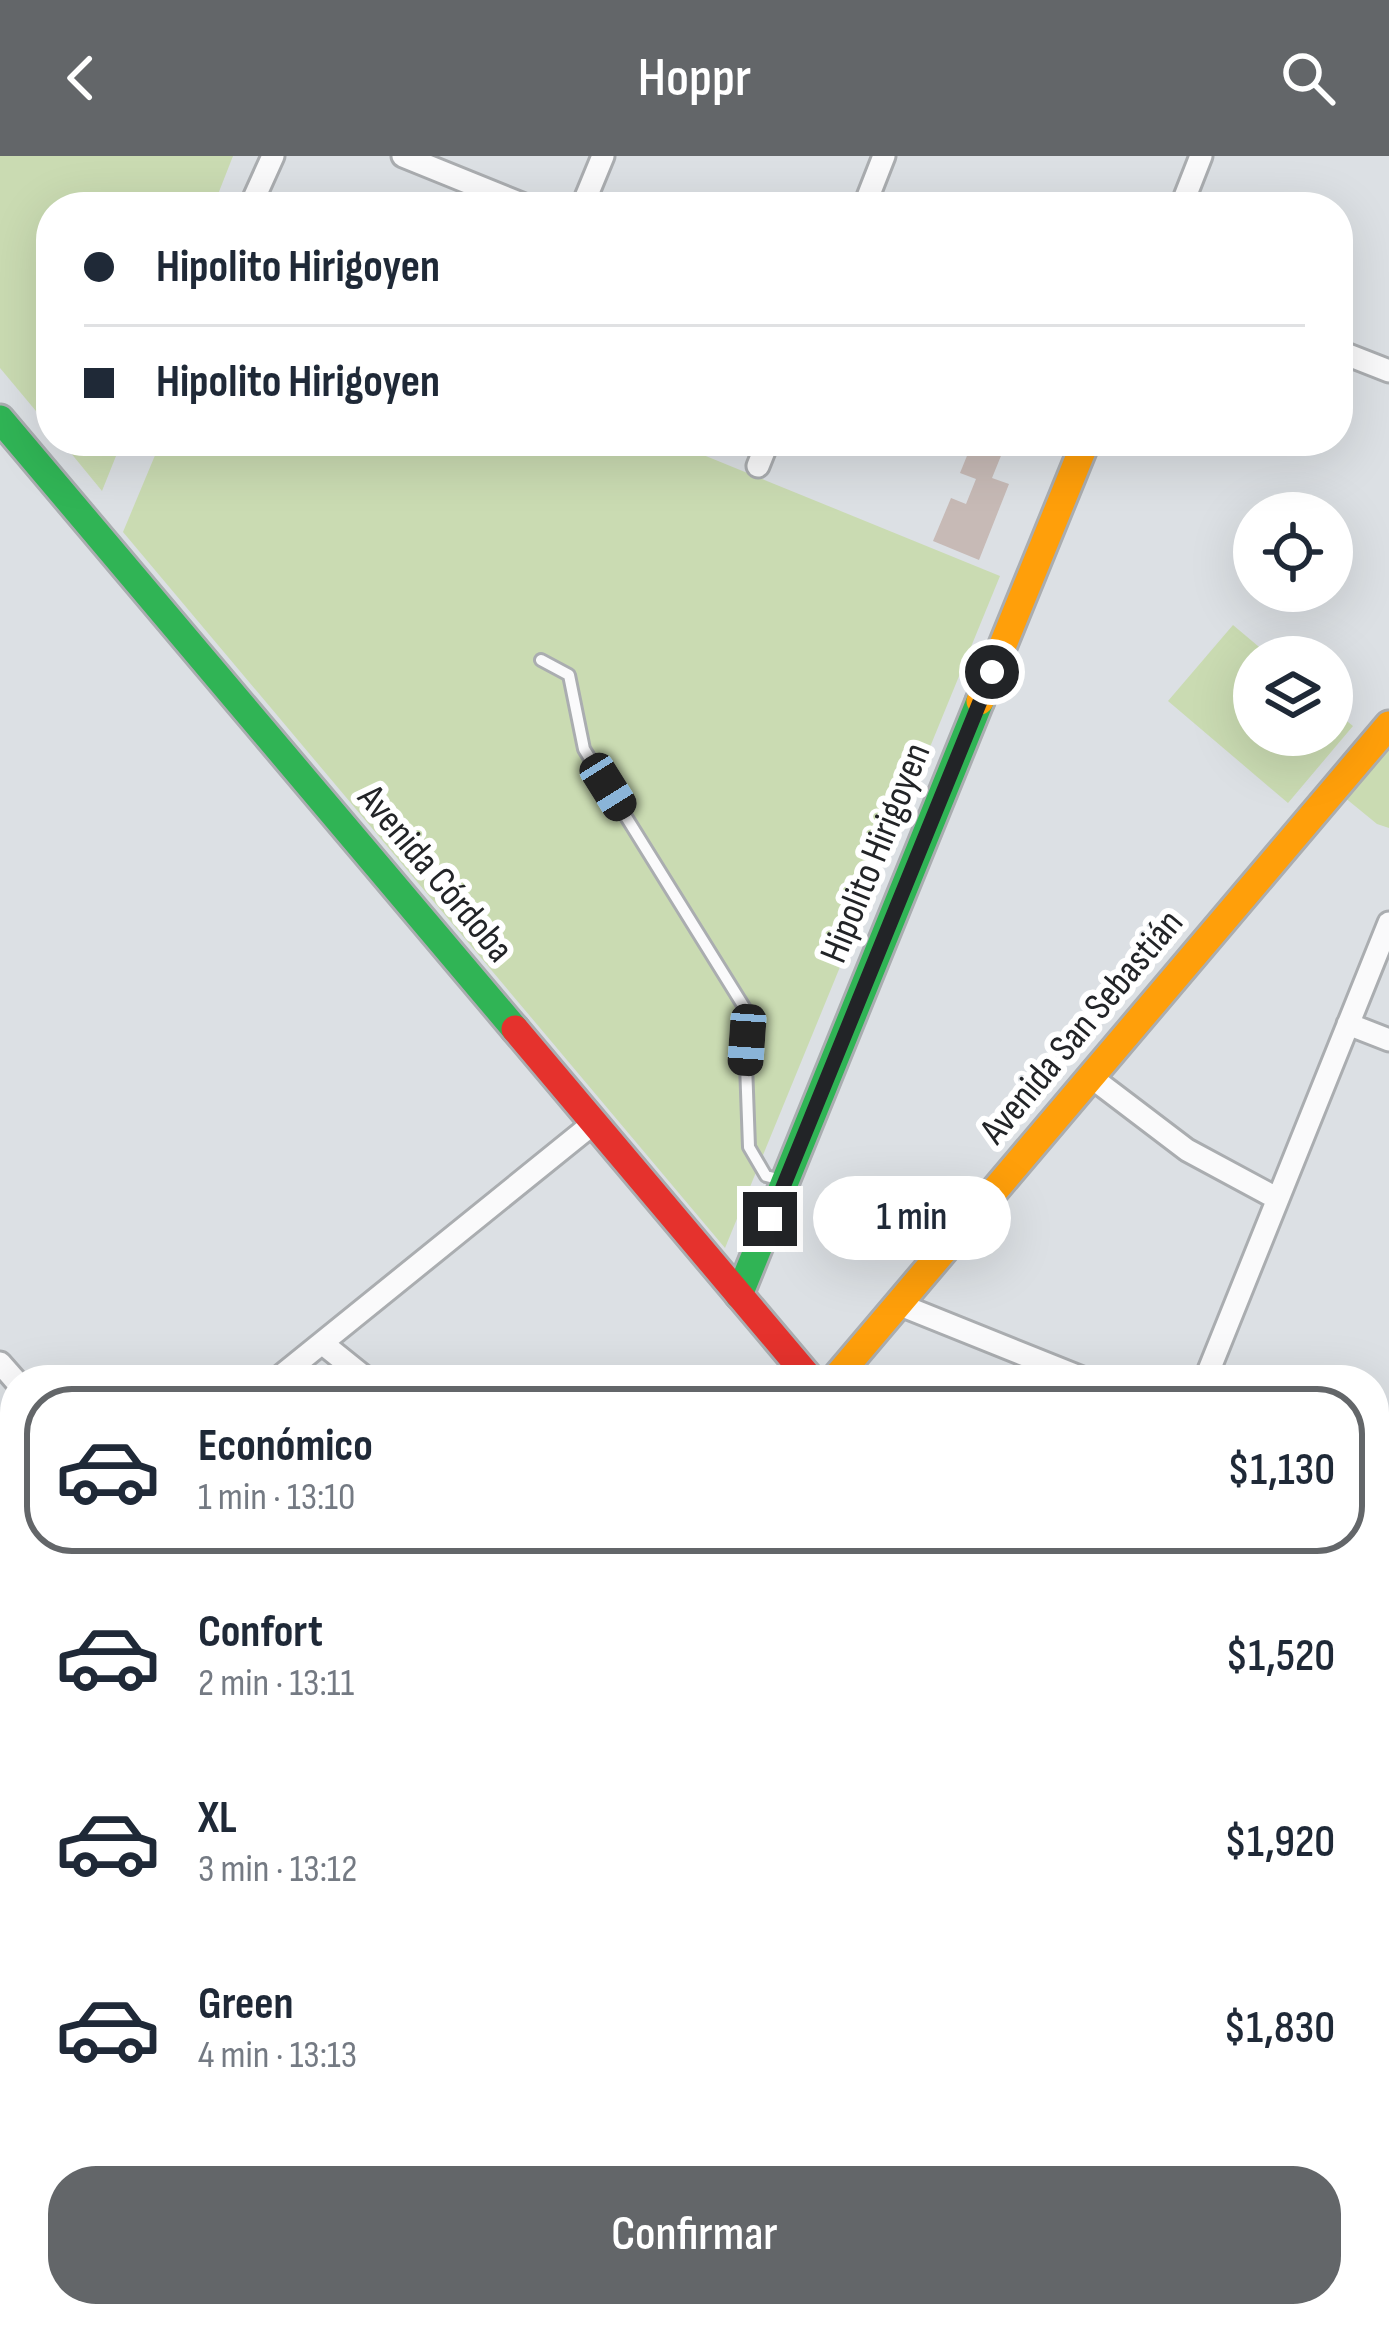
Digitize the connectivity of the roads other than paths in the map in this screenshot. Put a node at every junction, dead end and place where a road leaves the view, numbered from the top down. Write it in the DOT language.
graph roads {
  1 [pos="273,156"];
  2 [pos="403,156"];
  3 [pos="603,156"];
  4 [pos="884,156"];
  5 [pos="1202,156"];
  6 [pos="257,192"];
  7 [pos="492,192"];
  8 [pos="588,192"];
  9 [pos="869,192"];
  10 [pos="1186,192"];
  11 [pos="1353,357"];
  12 [pos="1389,371"];
  13 [pos="0,419"];
  14 [pos="762,456"];
  15 [pos="1080,456"];
  16 [pos="758,466"];
  17 [pos="541,660"];
  18 [pos="1389,725"];
  19 [pos="1389,923"];
  20 [pos="1348,1024"];
  21 [pos="1389,1040"];
  22 [pos="1091,1077"];
  23 [pos="595,1122"];
  24 [pos="785,1181"];
  25 [pos="1278,1199"];
  26 [pos="739,1295"];
  27 [pos="898,1304"];
  28 [pos="322,1343"];
  29 [pos="295,1365"];
  30 [pos="349,1365"];
  31 [pos="798,1365"];
  32 [pos="847,1365"];
  33 [pos="1050,1365"];
  34 [pos="1211,1365"];
  1 -- 6 [label="street"];
  2 -- 7 [label="street"];
  3 -- 8 [label="street"];
  4 -- 9 [label="street"];
  5 -- 10 [label="street"];
  11 -- 12 [label="street"];
  13 -- 23 [label="street, Avenida Córdoba"];
  14 -- 16 [label="street"];
  15 -- 24 [label="street, Hipolito Hirigoyen"];
  17 -- 24 [label="lane"];
  18 -- 22 [label="street, Avenida San Sebastián"];
  19 -- 20 [label="street"];
  20 -- 21 [label="street"];
  20 -- 25 [label="street"];
  22 -- 25 [label="street"];
  22 -- 27 [label="street, Avenida San Sebastián"];
  23 -- 26 [label="street, Avenida Córdoba"];
  23 -- 28 [label="street"];
  24 -- 26 [label="street, Hipolito Hirigoyen"];
  25 -- 34 [label="street"];
  26 -- 31 [label="street, Avenida Córdoba"];
  27 -- 32 [label="street, Avenida San Sebastián"];
  27 -- 33 [label="street"];
  28 -- 29 [label="street"];
  28 -- 30 [label="street"];
}
